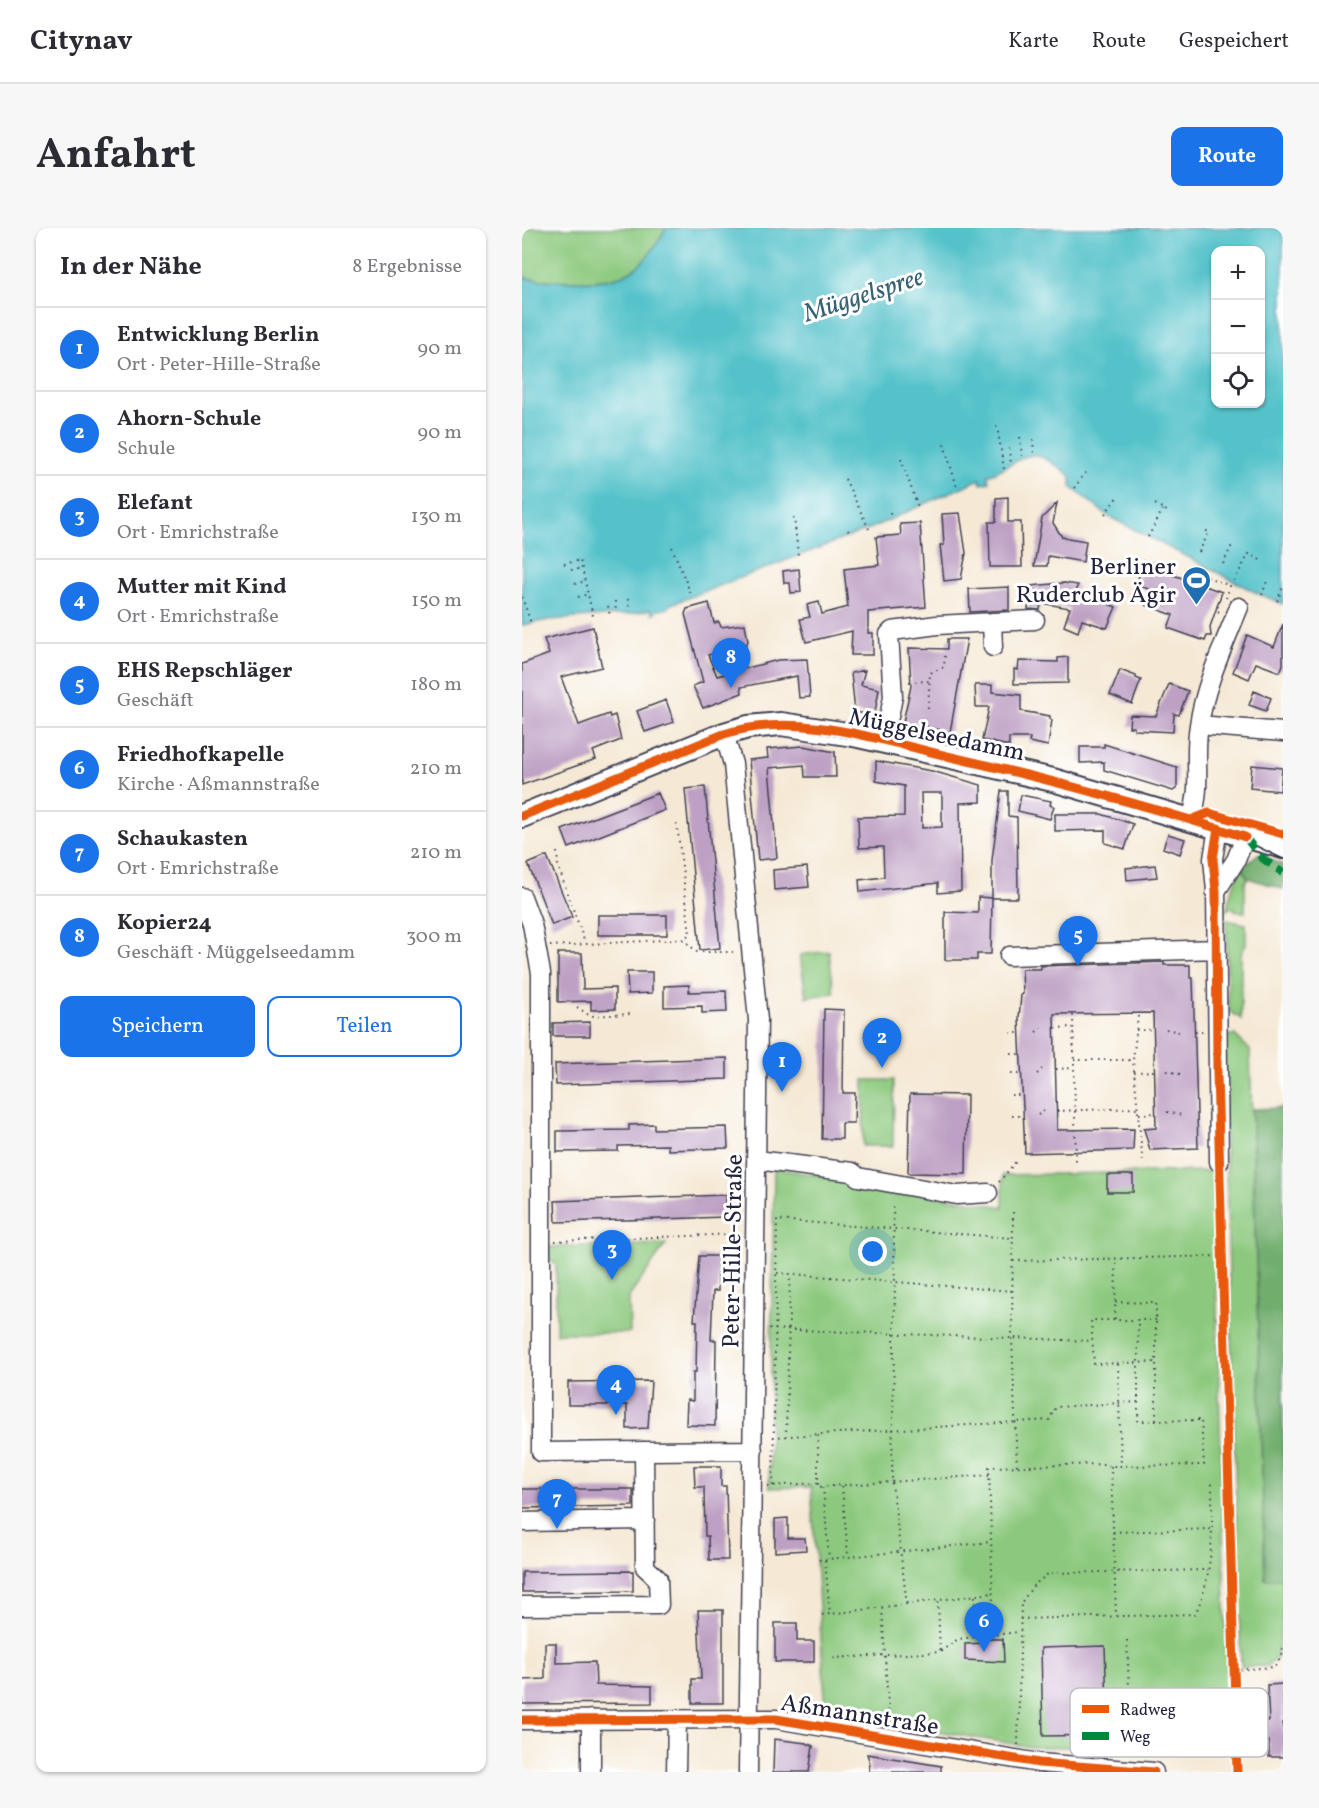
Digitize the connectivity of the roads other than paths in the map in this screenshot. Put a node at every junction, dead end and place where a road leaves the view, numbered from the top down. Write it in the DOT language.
graph roads {
  1 [pos="1239,607"];
  2 [pos="1035,620"];
  3 [pos="992,622"];
  4 [pos="993,647"];
  5 [pos="1199,725"];
  6 [pos="1283,732"];
  7 [pos="724,734"];
  8 [pos="884,741"];
  9 [pos="522,816"];
  10 [pos="1191,820"];
  11 [pos="1218,828"];
  12 [pos="1245,837"];
  13 [pos="1283,847"];
  14 [pos="1216,891"];
  15 [pos="522,897"];
  16 [pos="1216,949"];
  17 [pos="1009,956"];
  18 [pos="757,1160"];
  19 [pos="1219,1162"];
  20 [pos="988,1193"];
  21 [pos="753,1450"];
  22 [pos="644,1451"];
  23 [pos="645,1520"];
  24 [pos="522,1522"];
  25 [pos="522,1606"];
  26 [pos="748,1718"];
  27 [pos="591,1719"];
  28 [pos="676,1719"];
  29 [pos="522,1720"];
  30 [pos="1039,1768"];
  31 [pos="591,1772"];
  32 [pos="676,1772"];
  33 [pos="748,1772"];
  34 [pos="1154,1772"];
  1 -- 5 [label="street"];
  2 -- 3 [label="street"];
  3 -- 4 [label="street"];
  3 -- 8 [label="street"];
  5 -- 6 [label="street"];
  5 -- 10 [label="street"];
  7 -- 8 [label="main road, Müggelseedamm"];
  7 -- 9 [label="main road, Müggelseedamm"];
  7 -- 18 [label="street, Peter-Hille-Straße"];
  8 -- 10 [label="main road, Müggelseedamm"];
  10 -- 11 [label="main road, Müggelseedamm"];
  11 -- 12 [label="main road, Müggelseedamm"];
  11 -- 14 [label="street"];
  12 -- 13 [label="main road, Müggelseedamm"];
  12 -- 14 [label="street"];
  14 -- 16 [label="street"];
  15 -- 22 [label="street"];
  16 -- 17 [label="street"];
  16 -- 19 [label="street"];
  18 -- 20 [label="street"];
  18 -- 21 [label="street, Peter-Hille-Straße"];
  21 -- 22 [label="street"];
  21 -- 26 [label="street, Peter-Hille-Straße"];
  22 -- 23 [label="street"];
  23 -- 24 [label="street"];
  23 -- 25 [label="street"];
  26 -- 28 [label="street, Aßmannstraße"];
  26 -- 30 [label="street, Aßmannstraße"];
  26 -- 33 [label="street, Peter-Hille-Straße"];
  27 -- 28 [label="street, Aßmannstraße"];
  27 -- 29 [label="street, Aßmannstraße"];
  27 -- 31 [label="street"];
  28 -- 32 [label="street"];
  30 -- 34 [label="street, Aßmannstraße"];
}
